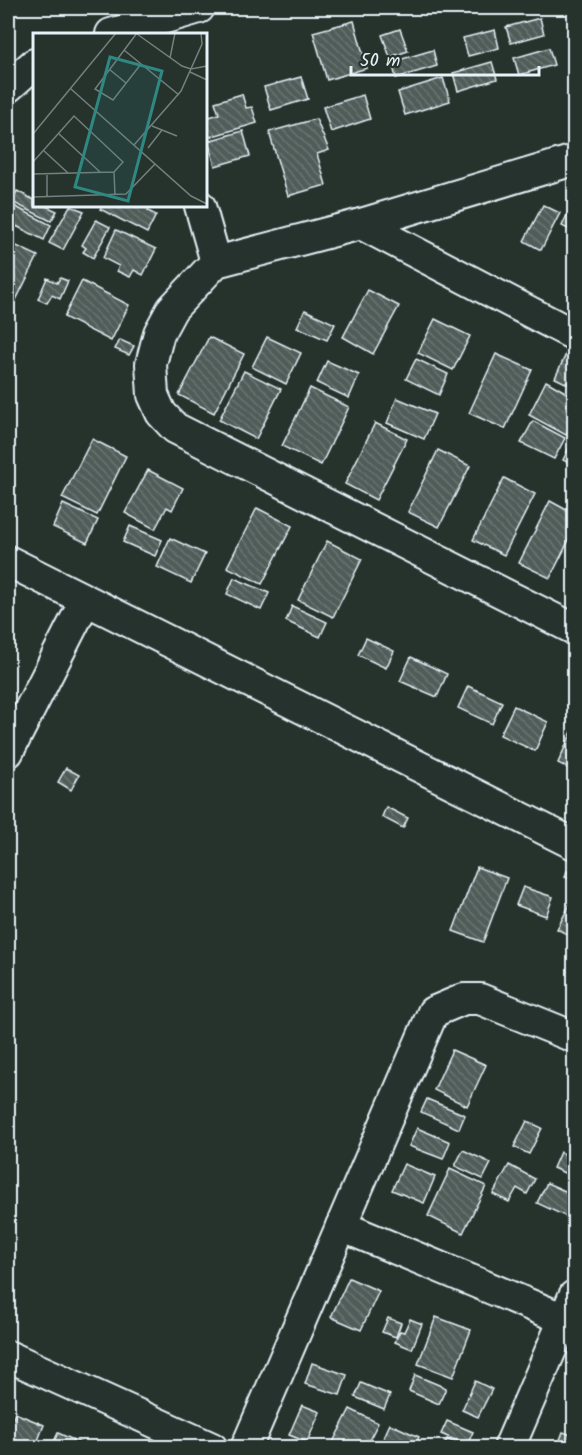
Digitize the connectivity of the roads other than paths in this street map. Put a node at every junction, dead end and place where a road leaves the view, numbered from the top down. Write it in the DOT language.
graph roads {
  1 [pos="199,8"];
  2 [pos="149,28"];
  3 [pos="117,33"];
  4 [pos="33,65"];
  5 [pos="8,87"];
  6 [pos="574,160"];
  7 [pos="200,207"];
  8 [pos="361,224"];
  9 [pos="216,262"];
  10 [pos="574,335"];
  11 [pos="8,561"];
  12 [pos="85,601"];
  13 [pos="574,629"];
  14 [pos="8,752"];
  15 [pos="574,844"];
  16 [pos="574,1037"];
  17 [pos="341,1226"];
  18 [pos="569,1307"];
  19 [pos="8,1356"];
  20 [pos="212,1448"];
  21 [pos="246,1448"];
  22 [pos="509,1448"];
  1 -- 2 [label="street"];
  2 -- 3 [label="street"];
  4 -- 5 [label="street"];
  6 -- 8 [label="street"];
  7 -- 9 [label="street"];
  8 -- 9 [label="street"];
  8 -- 10 [label="street"];
  9 -- 13 [label="street"];
  11 -- 12 [label="street"];
  12 -- 14 [label="street"];
  12 -- 15 [label="street"];
  16 -- 17 [label="street"];
  17 -- 18 [label="street"];
  17 -- 21 [label="street"];
  18 -- 22 [label="street"];
  19 -- 20 [label="street"];
}
